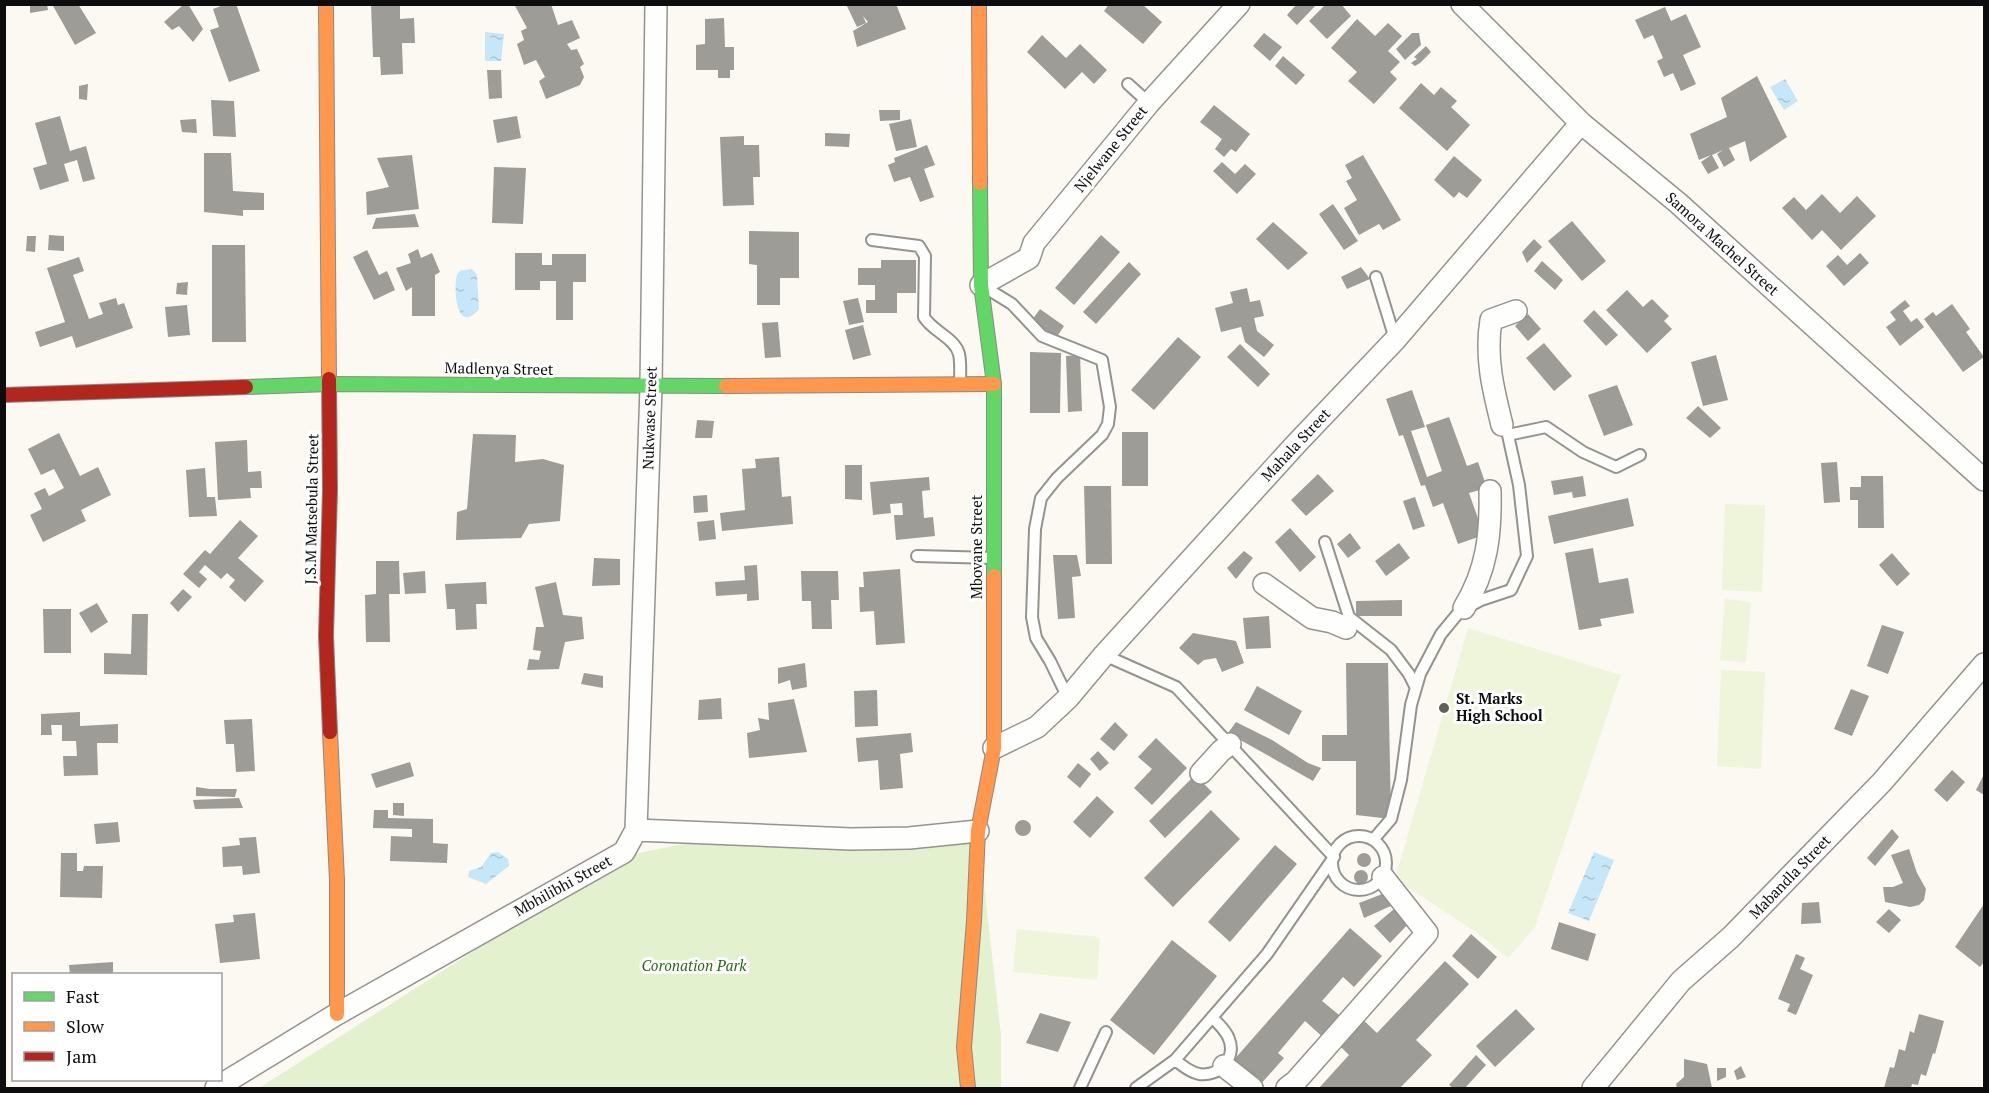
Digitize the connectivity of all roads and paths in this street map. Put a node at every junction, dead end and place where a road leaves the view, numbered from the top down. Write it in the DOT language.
graph roads {
  1 [pos="326,4"];
  2 [pos="656,4"];
  3 [pos="979,4"];
  4 [pos="1239,4"];
  5 [pos="1462,4"];
  6 [pos="1128,84"];
  7 [pos="1149,103"];
  8 [pos="1581,123"];
  9 [pos="872,240"];
  10 [pos="1376,277"];
  11 [pos="981,285"];
  12 [pos="1516,311"];
  13 [pos="1395,340"];
  14 [pos="329,384"];
  15 [pos="960,384"];
  16 [pos="994,384"];
  17 [pos="651,387"];
  18 [pos="4,395"];
  19 [pos="1502,425"];
  20 [pos="1640,455"];
  21 [pos="1984,480"];
  22 [pos="1490,491"];
  23 [pos="1325,542"];
  24 [pos="917,556"];
  25 [pos="994,558"];
  26 [pos="1264,584"];
  27 [pos="1464,608"];
  28 [pos="1346,628"];
  29 [pos="1104,655"];
  30 [pos="1984,664"];
  31 [pos="1416,688"];
  32 [pos="1068,698"];
  33 [pos="1230,744"];
  34 [pos="994,748"];
  35 [pos="1201,773"];
  36 [pos="636,831"];
  37 [pos="978,831"];
  38 [pos="1373,840"];
  39 [pos="1334,857"];
  40 [pos="1383,877"];
  41 [pos="337,1014"];
  42 [pos="1212,1017"];
  43 [pos="1106,1032"];
  44 [pos="1174,1060"];
  45 [pos="1224,1066"];
  46 [pos="1598,1087"];
  47 [pos="216,1089"];
  48 [pos="969,1089"];
  49 [pos="1080,1089"];
  50 [pos="1136,1089"];
  51 [pos="1252,1089"];
  52 [pos="1287,1089"];
  1 -- 14 [label="street, J.S.M Matsebula Street"];
  2 -- 17 [label="street, Nukwase Street"];
  3 -- 11 [label="street, Mbovane Street"];
  4 -- 7 [label="street, Njelwane Street"];
  5 -- 8 [label="street, Samora Machel Street"];
  6 -- 7 [label="lane"];
  7 -- 11 [label="street, Njelwane Street"];
  8 -- 13 [label="street, Mahala Street"];
  8 -- 21 [label="street, Samora Machel Street"];
  9 -- 15 [label="lane"];
  10 -- 13 [label="lane"];
  11 -- 16 [label="street, Mbovane Street"];
  11 -- 32 [label="lane"];
  12 -- 19 [label="street"];
  13 -- 29 [label="street, Mahala Street"];
  14 -- 17 [label="street, Madlenya Street"];
  14 -- 18 [label="street, Madlenya Street"];
  14 -- 41 [label="street, J.S.M Matsebula Street"];
  15 -- 16 [label="street, Madlenya Street"];
  15 -- 17 [label="street, Madlenya Street"];
  16 -- 25 [label="street, Mbovane Street"];
  17 -- 36 [label="street, Nukwase Street"];
  20 -- 27 [label="lane"];
  22 -- 27 [label="street"];
  23 -- 31 [label="lane"];
  24 -- 25 [label="lane"];
  25 -- 34 [label="street, Mbovane Street"];
  26 -- 28 [label="street"];
  27 -- 31 [label="lane"];
  29 -- 32 [label="street, Mahala Street"];
  29 -- 33 [label="lane"];
  30 -- 46 [label="street, Mabandla Street"];
  31 -- 38 [label="lane"];
  32 -- 34 [label="street, Mahala Street"];
  33 -- 35 [label="street"];
  33 -- 39 [label="lane"];
  34 -- 37 [label="street, Mbovane Street"];
  36 -- 37 [label="street"];
  36 -- 41 [label="street, Mbhilibhi Street"];
  37 -- 48 [label="street, Mbovane Street"];
  38 -- 39 [label="lane"];
  38 -- 40 [label="lane"];
  39 -- 40 [label="lane"];
  39 -- 42 [label="lane"];
  40 -- 52 [label="street"];
  41 -- 47 [label="street, Mbhilibhi Street"];
  42 -- 44 [label="lane"];
  42 -- 45 [label="lane"];
  43 -- 49 [label="lane"];
  44 -- 45 [label="lane"];
  44 -- 50 [label="lane"];
  45 -- 51 [label="street"];
}
